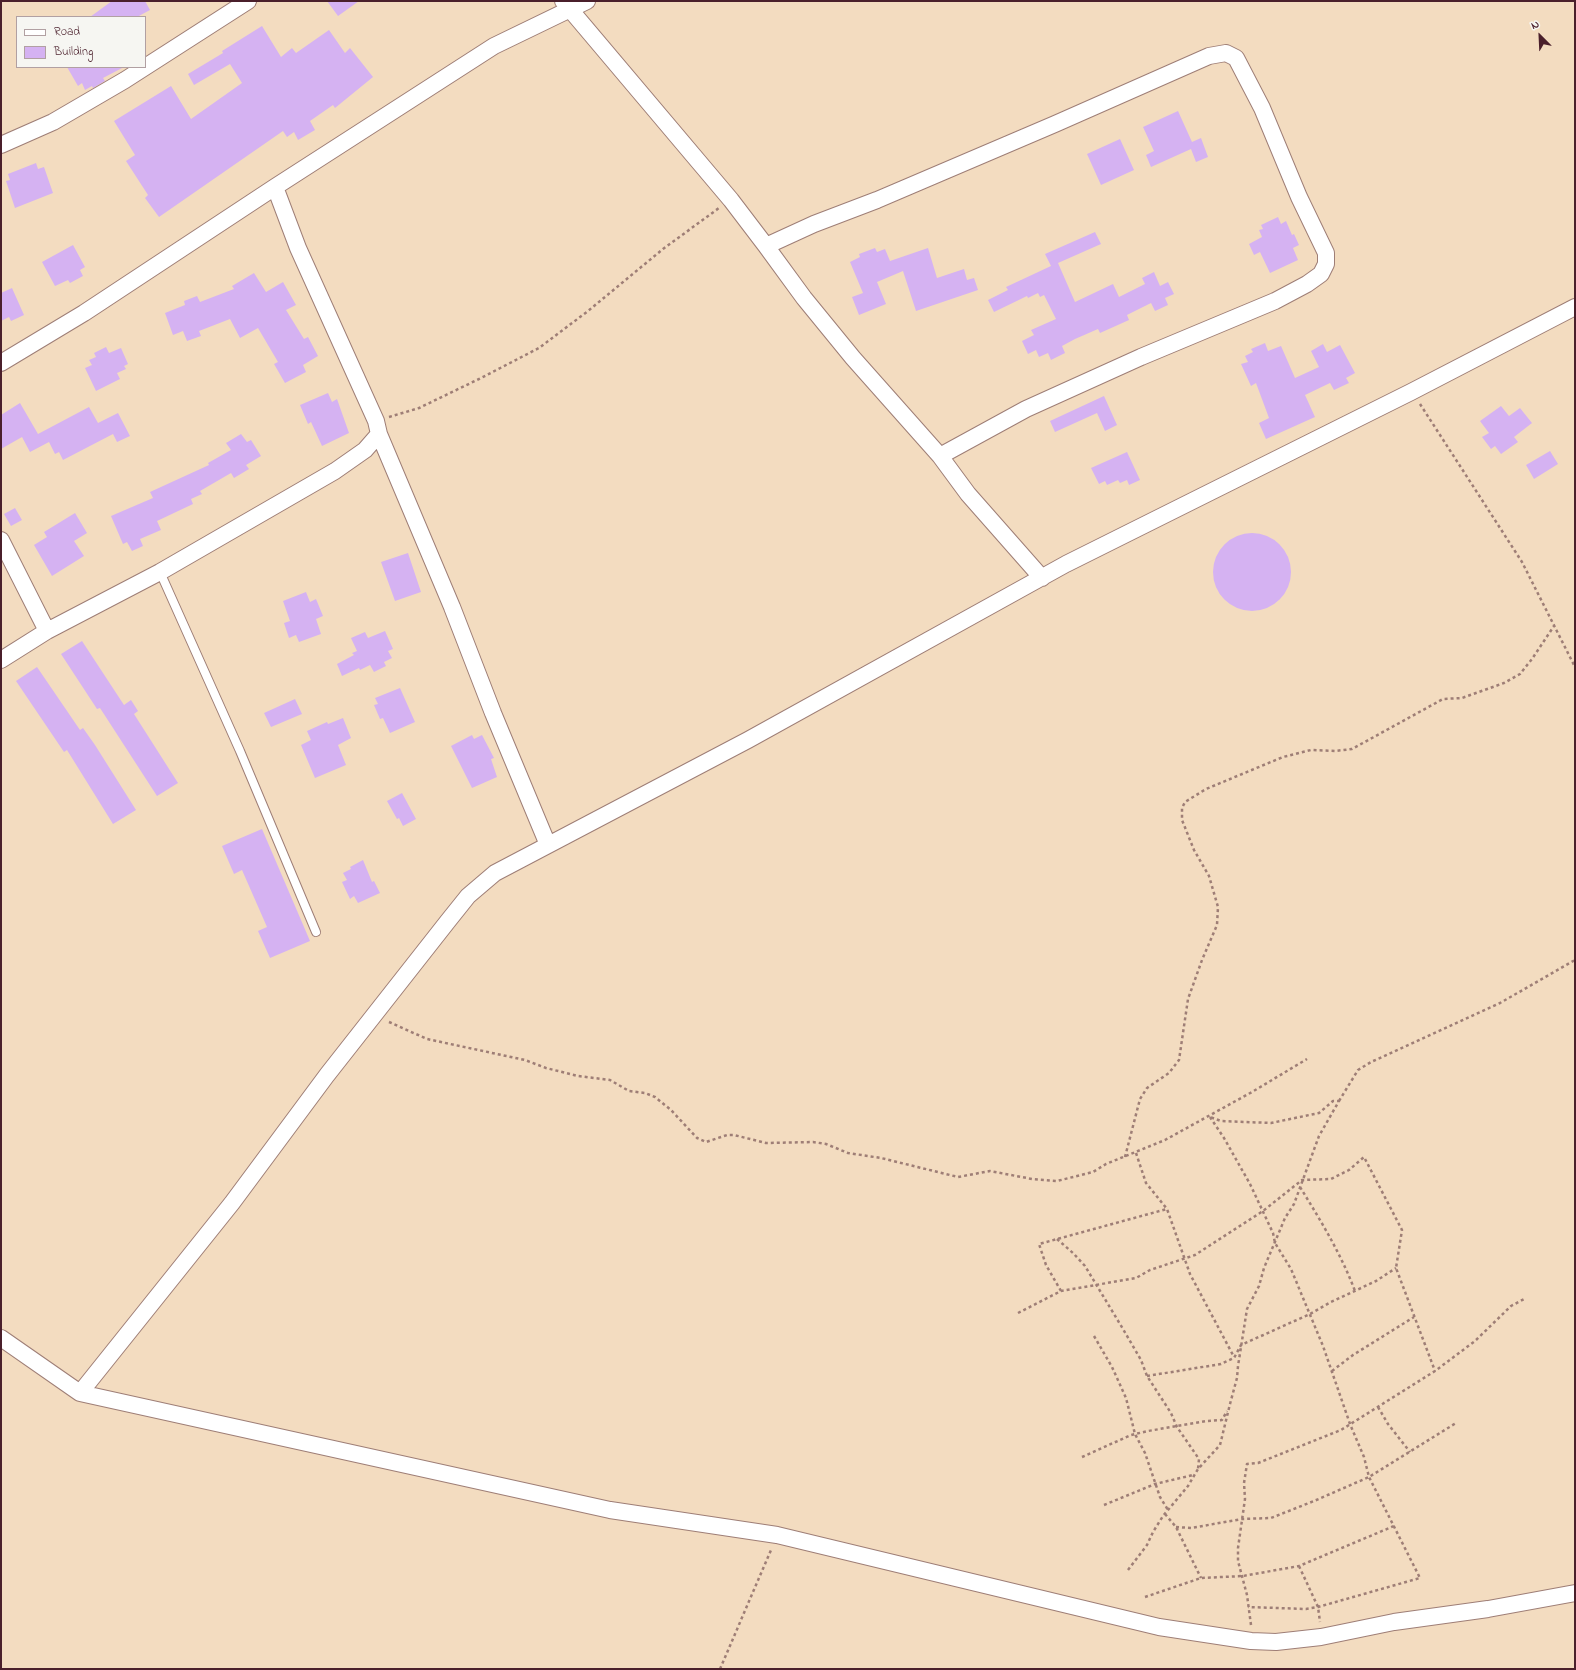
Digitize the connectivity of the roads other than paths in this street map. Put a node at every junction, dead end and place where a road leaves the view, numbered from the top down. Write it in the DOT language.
graph roads {
  1 [pos="248,1"];
  2 [pos="587,1"];
  3 [pos="566,5"];
  4 [pos="146,67"];
  5 [pos="144,68"];
  6 [pos="1,145"];
  7 [pos="275,187"];
  8 [pos="766,246"];
  9 [pos="1575,307"];
  10 [pos="1,363"];
  11 [pos="378,428"];
  12 [pos="940,456"];
  13 [pos="1,540"];
  14 [pos="160,572"];
  15 [pos="1042,578"];
  16 [pos="47,631"];
  17 [pos="1,660"];
  18 [pos="548,845"];
  19 [pos="316,932"];
  20 [pos="1,1338"];
  21 [pos="80,1393"];
  22 [pos="1575,1592"];
  1 -- 4 [label="street"];
  2 -- 3 [label="street"];
  3 -- 7 [label="street"];
  3 -- 8 [label="street"];
  5 -- 6 [label="street"];
  7 -- 10 [label="street"];
  7 -- 11 [label="street"];
  8 -- 12 [label="street"];
  8 -- 12 [label="street"];
  9 -- 15 [label="street"];
  11 -- 14 [label="street"];
  11 -- 18 [label="street"];
  12 -- 15 [label="street"];
  13 -- 16 [label="street"];
  14 -- 16 [label="street"];
  14 -- 19 [label="lane"];
  15 -- 18 [label="street"];
  16 -- 17 [label="street"];
  18 -- 21 [label="street"];
  20 -- 21 [label="street"];
  21 -- 22 [label="street"];
}
